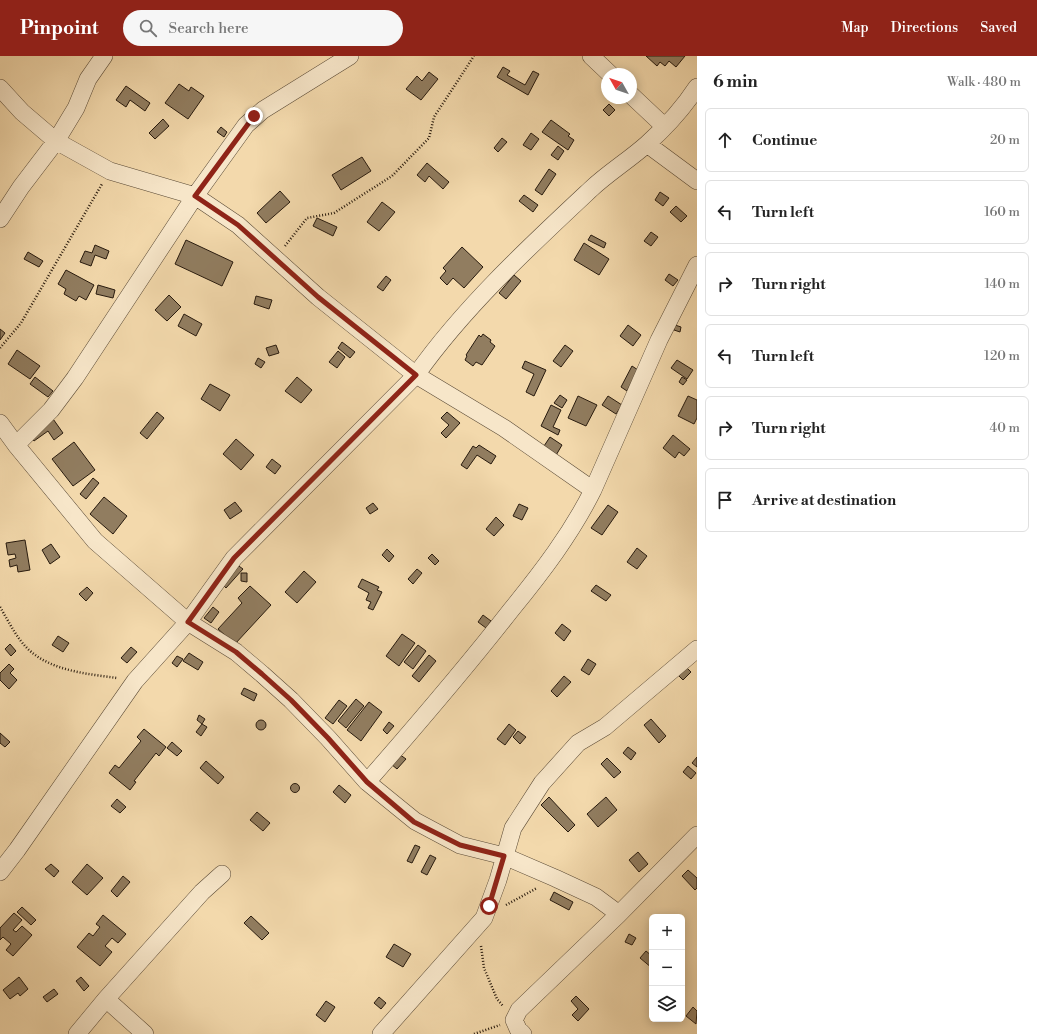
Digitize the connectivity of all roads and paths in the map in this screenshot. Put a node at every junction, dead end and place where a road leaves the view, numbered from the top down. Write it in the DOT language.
graph roads {
  1 [pos="104,56"];
  2 [pos="350,56"];
  3 [pos="474,56"];
  4 [pos="591,56"];
  5 [pos="604,68"];
  6 [pos="697,86"];
  7 [pos="0,88"];
  8 [pos="637,101"];
  9 [pos="664,126"];
  10 [pos="56,141"];
  11 [pos="647,144"];
  12 [pos="110,171"];
  13 [pos="697,181"];
  14 [pos="195,196"];
  15 [pos="0,219"];
  16 [pos="275,259"];
  17 [pos="697,265"];
  18 [pos="0,348"];
  19 [pos="416,375"];
  20 [pos="0,423"];
  21 [pos="16,444"];
  22 [pos="593,490"];
  23 [pos="0,607"];
  24 [pos="188,622"];
  25 [pos="697,649"];
  26 [pos="135,681"];
  27 [pos="367,782"];
  28 [pos="697,835"];
  29 [pos="504,856"];
  30 [pos="0,872"];
  31 [pos="222,874"];
  32 [pos="555,878"];
  33 [pos="619,914"];
  34 [pos="484,918"];
  35 [pos="481,944"];
  36 [pos="106,999"];
  37 [pos="519,1027"];
  38 [pos="77,1034"];
  39 [pos="146,1034"];
  40 [pos="381,1034"];
  41 [pos="474,1034"];
  1 -- 10 [label="street"];
  2 -- 14 [label="street"];
  3 -- 16 [label="path"];
  4 -- 5 [label="street"];
  6 -- 9 [label="street"];
  7 -- 10 [label="street"];
  8 -- 9 [label="street"];
  9 -- 11 [label="street"];
  10 -- 12 [label="street"];
  10 -- 15 [label="street"];
  11 -- 13 [label="street"];
  11 -- 19 [label="street"];
  12 -- 14 [label="street"];
  12 -- 18 [label="path"];
  14 -- 16 [label="street"];
  14 -- 21 [label="street"];
  16 -- 19 [label="street"];
  17 -- 22 [label="street"];
  19 -- 22 [label="street"];
  19 -- 24 [label="street"];
  20 -- 21 [label="street"];
  21 -- 24 [label="street"];
  22 -- 27 [label="street"];
  23 -- 26 [label="path"];
  24 -- 26 [label="street"];
  24 -- 27 [label="street"];
  25 -- 29 [label="street"];
  26 -- 30 [label="street"];
  27 -- 29 [label="street"];
  28 -- 33 [label="street"];
  29 -- 32 [label="street"];
  29 -- 34 [label="street"];
  31 -- 36 [label="street"];
  32 -- 33 [label="street"];
  32 -- 34 [label="path"];
  33 -- 37 [label="street"];
  34 -- 40 [label="street"];
  35 -- 37 [label="path"];
  36 -- 38 [label="street"];
  36 -- 39 [label="street"];
  37 -- 41 [label="path"];
}
